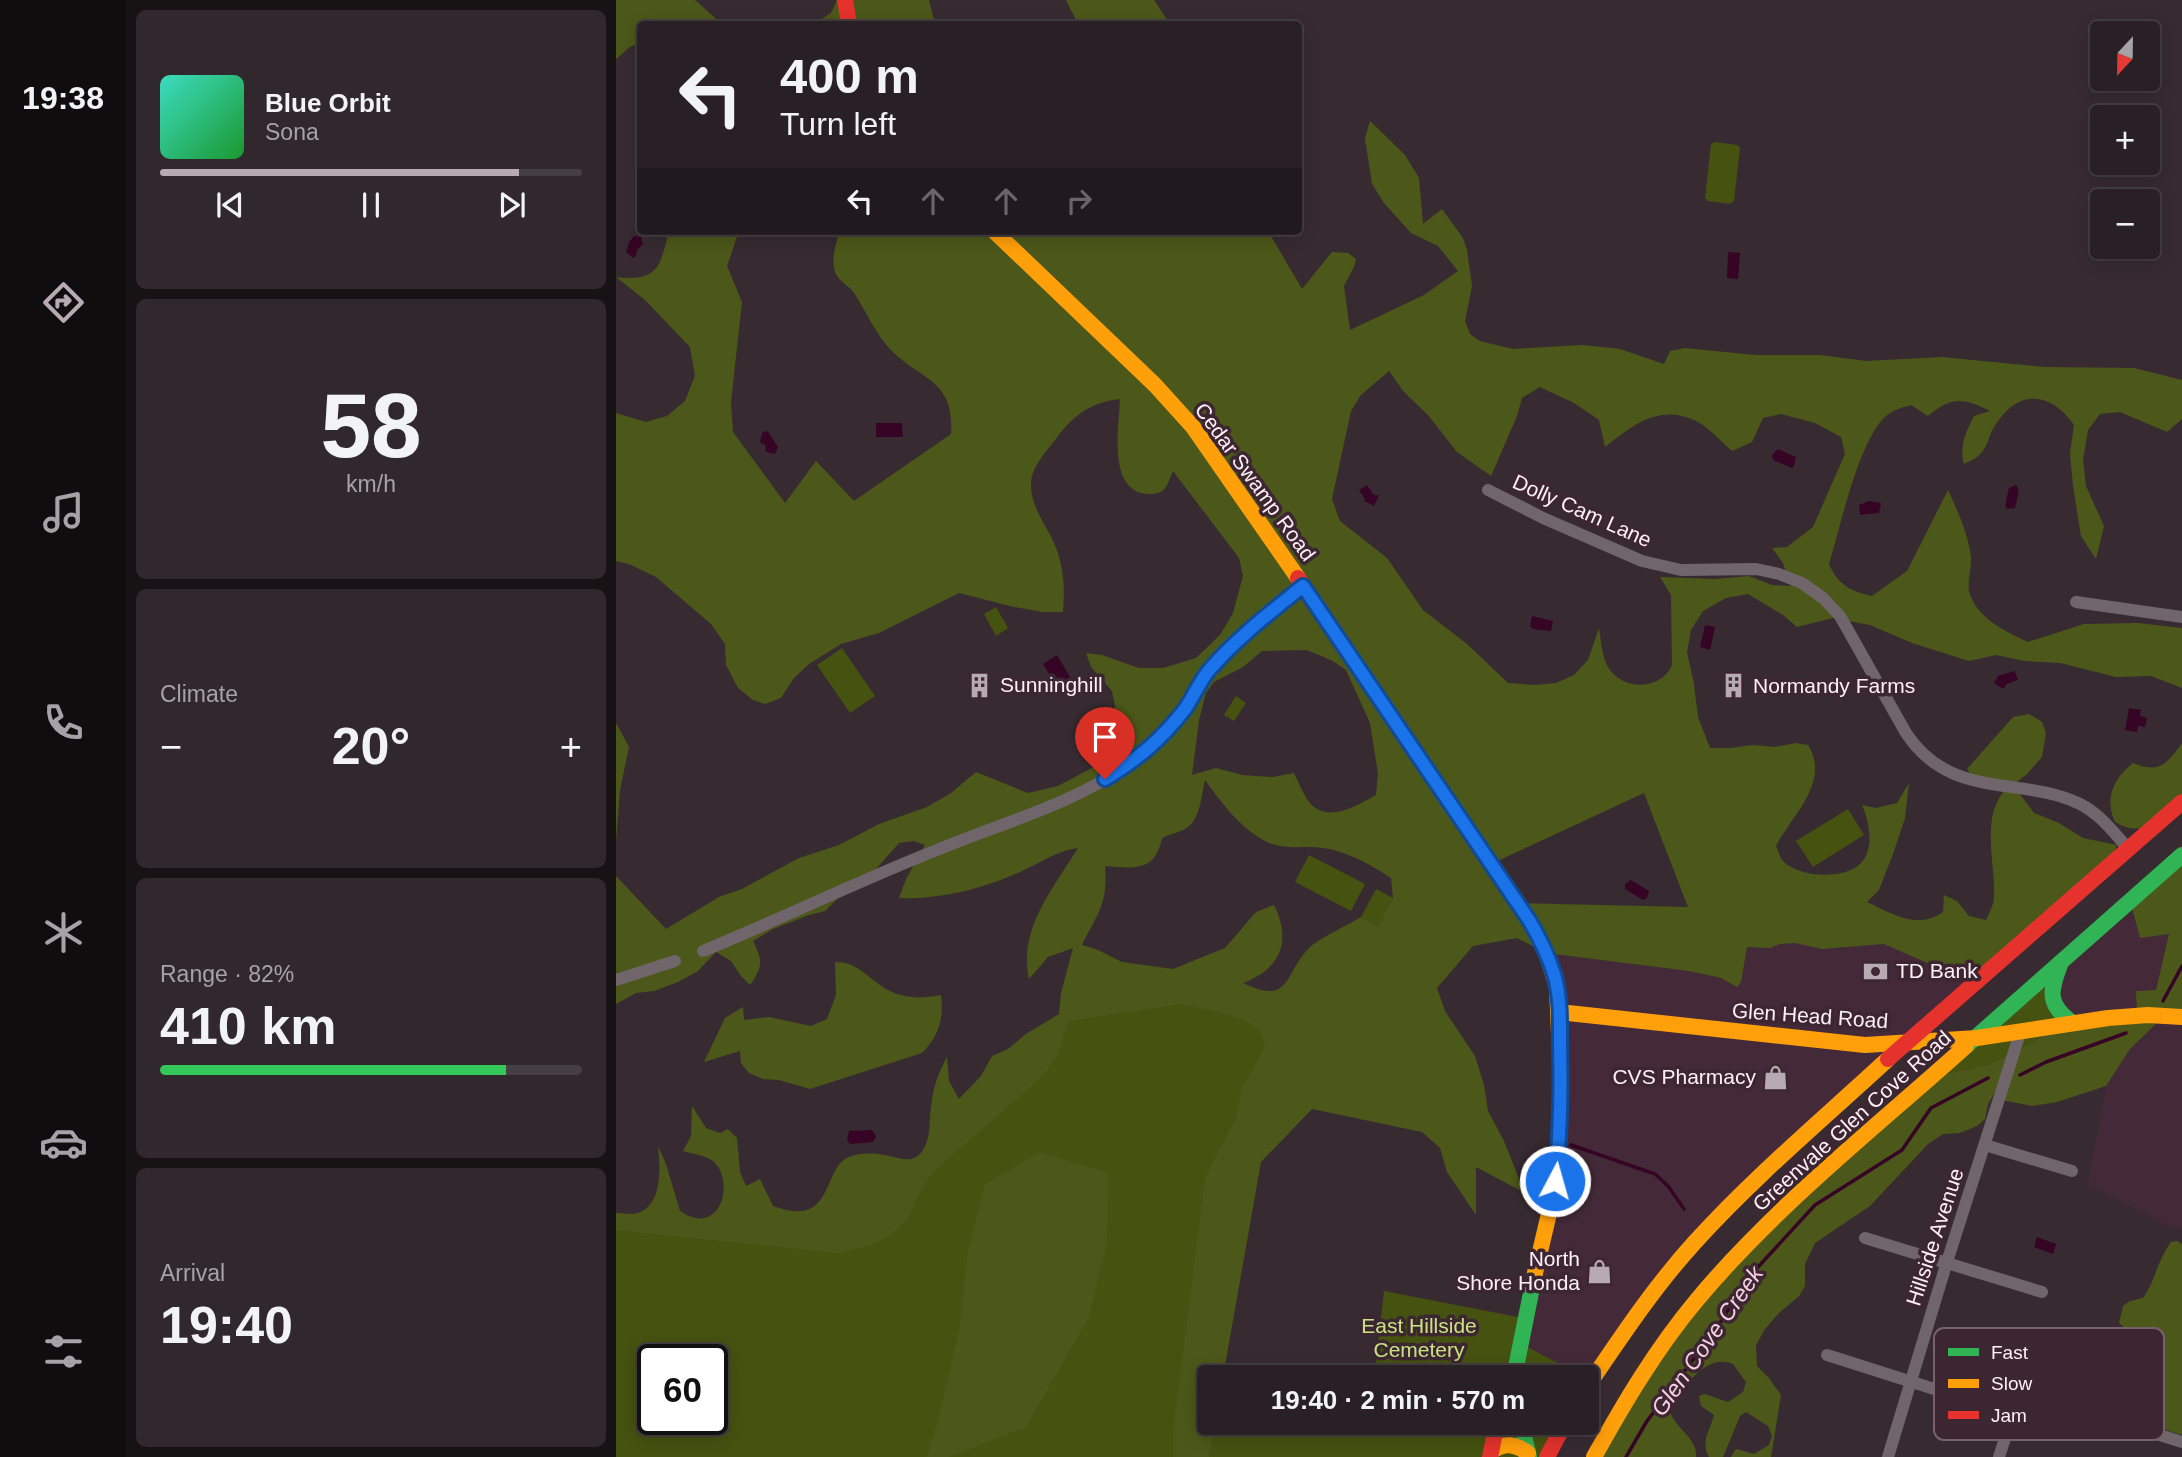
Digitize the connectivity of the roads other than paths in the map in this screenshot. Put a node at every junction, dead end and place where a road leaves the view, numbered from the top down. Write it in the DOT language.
graph roads {
  1 [pos="845,0"];
  2 [pos="848,21"];
  3 [pos="999,235"];
  4 [pos="1488,490"];
  5 [pos="1303,586"];
  6 [pos="2076,602"];
  7 [pos="2182,617"];
  8 [pos="2182,802"];
  9 [pos="2128,848"];
  10 [pos="2182,855"];
  11 [pos="703,951"];
  12 [pos="2062,960"];
  13 [pos="675,961"];
  14 [pos="616,980"];
  15 [pos="1559,1012"];
  16 [pos="2182,1017"];
  17 [pos="2071,1022"];
  18 [pos="2021,1030"];
  19 [pos="1977,1038"];
  20 [pos="1906,1043"];
  21 [pos="1985,1145"];
  22 [pos="2072,1171"];
  23 [pos="1865,1238"];
  24 [pos="1946,1265"];
  25 [pos="2042,1292"];
  26 [pos="1518,1342"];
  27 [pos="1827,1355"];
  28 [pos="1511,1365"];
  29 [pos="1515,1365"];
  30 [pos="1599,1370"];
  31 [pos="1910,1381"];
  32 [pos="1934,1389"];
  33 [pos="1495,1435"];
  34 [pos="1524,1435"];
  35 [pos="1559,1435"];
  36 [pos="2164,1436"];
  37 [pos="2005,1440"];
  38 [pos="2182,1442"];
  39 [pos="1491,1454"];
  40 [pos="1528,1455"];
  41 [pos="1547,1457"];
  42 [pos="1594,1457"];
  43 [pos="1888,1457"];
  44 [pos="1999,1457"];
  1 -- 2 [label="main road"];
  3 -- 5 [label="main road, Cedar Swamp Road"];
  4 -- 9 [label="street, Dolly Cam Lane"];
  5 -- 11 [label="street"];
  5 -- 15 [label="main road, Cedar Swamp Road"];
  6 -- 7 [label="street"];
  8 -- 9 [label="main road, Greenvale Glen Cove Road"];
  9 -- 20 [label="main road, Greenvale Glen Cove Road"];
  10 -- 12 [label="main road, Greenvale Glen Cove Road"];
  12 -- 17 [label="main road"];
  12 -- 19 [label="main road, Greenvale Glen Cove Road"];
  13 -- 14 [label="street"];
  15 -- 20 [label="main road, Glen Head Road"];
  15 -- 26 [label="main road, Cedar Swamp Road"];
  16 -- 17 [label="main road, Glen Head Road"];
  17 -- 18 [label="main road, Glen Head Road"];
  18 -- 19 [label="main road, Glen Head Road"];
  18 -- 21 [label="street, Hillside Avenue"];
  19 -- 20 [label="main road, Glen Head Road"];
  19 -- 42 [label="main road, Greenvale Glen Cove Road"];
  20 -- 30 [label="main road, Greenvale Glen Cove Road"];
  21 -- 22 [label="street"];
  21 -- 24 [label="street, Hillside Avenue"];
  23 -- 24 [label="street"];
  24 -- 25 [label="street"];
  24 -- 31 [label="street, Hillside Avenue"];
  26 -- 28 [label="main road, Cedar Swamp Road"];
  26 -- 29 [label="main road, Cedar Swamp Road"];
  27 -- 31 [label="street"];
  31 -- 32 [label="street"];
  31 -- 43 [label="street, Hillside Avenue"];
  33 -- 39 [label="main road"];
  34 -- 40 [label="main road"];
  35 -- 41 [label="main road"];
  36 -- 38 [label="street"];
  37 -- 44 [label="street"];
  39 -- 40 [label="main road"];
}
